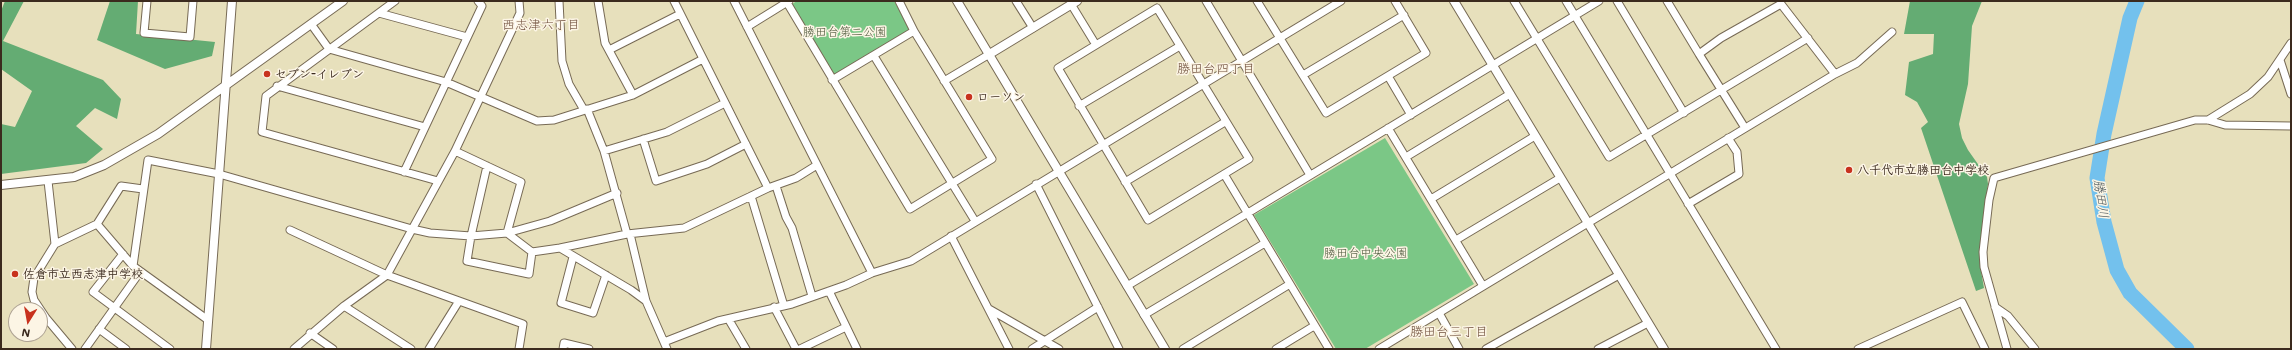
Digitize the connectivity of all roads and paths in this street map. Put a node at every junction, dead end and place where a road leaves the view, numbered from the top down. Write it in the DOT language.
graph roads {
  1 [pos="146,1"];
  2 [pos="193,1"];
  3 [pos="232,1"];
  4 [pos="343,1"];
  5 [pos="395,1"];
  6 [pos="478,1"];
  7 [pos="519,1"];
  8 [pos="559,1"];
  9 [pos="598,1"];
  10 [pos="674,1"];
  11 [pos="734,1"];
  12 [pos="788,1"];
  13 [pos="898,1"];
  14 [pos="957,1"];
  15 [pos="1016,1"];
  16 [pos="1206,1"];
  17 [pos="1257,1"];
  18 [pos="1341,1"];
  19 [pos="1395,1"];
  20 [pos="1454,1"];
  21 [pos="1514,1"];
  22 [pos="1566,1"];
  23 [pos="1599,1"];
  24 [pos="1617,1"];
  25 [pos="1667,1"];
  26 [pos="1073,2"];
  27 [pos="379,13"];
  28 [pos="680,14"];
  29 [pos="1404,15"];
  30 [pos="1574,15"];
  31 [pos="311,24"];
  32 [pos="747,27"];
  33 [pos="1033,28"];
  34 [pos="914,32"];
  35 [pos="1892,32"];
  36 [pos="466,37"];
  37 [pos="1280,38"];
  38 [pos="1808,38"];
  39 [pos="1537,39"];
  40 [pos="2291,43"];
  41 [pos="1096,44"];
  42 [pos="1180,46"];
  43 [pos="329,49"];
  44 [pos="609,50"];
  45 [pos="988,54"];
  46 [pos="1699,54"];
  47 [pos="874,56"];
  48 [pos="703,59"];
  49 [pos="2280,60"];
  50 [pos="1241,61"];
  51 [pos="1493,64"];
  52 [pos="1835,74"];
  53 [pos="1303,75"];
  54 [pos="1388,76"];
  55 [pos="832,80"];
  56 [pos="944,81"];
  57 [pos="446,82"];
  58 [pos="1203,84"];
  59 [pos="226,86"];
  60 [pos="277,86"];
  61 [pos="1721,90"];
  62 [pos="1510,94"];
  63 [pos="2291,94"];
  64 [pos="633,95"];
  65 [pos="480,97"];
  66 [pos="725,103"];
  67 [pos="1079,106"];
  68 [pos="585,110"];
  69 [pos="1684,113"];
  70 [pos="1411,115"];
  71 [pos="2208,120"];
  72 [pos="1226,122"];
  73 [pos="425,126"];
  74 [pos="2291,126"];
  75 [pos="1388,128"];
  76 [pos="1745,128"];
  77 [pos="1647,135"];
  78 [pos="1535,136"];
  79 [pos="1728,138"];
  80 [pos="643,139"];
  81 [pos="746,144"];
  82 [pos="1102,144"];
  83 [pos="455,151"];
  84 [pos="604,151"];
  85 [pos="1406,157"];
  86 [pos="817,165"];
  87 [pos="486,166"];
  88 [pos="1058,171"];
  89 [pos="404,172"];
  90 [pos="219,174"];
  91 [pos="1224,174"];
  92 [pos="1670,174"];
  93 [pos="1310,175"];
  94 [pos="1560,178"];
  95 [pos="48,181"];
  96 [pos="438,182"];
  97 [pos="1125,182"];
  98 [pos="952,184"];
  99 [pos="1036,184"];
  100 [pos="1,185"];
  101 [pos="776,186"];
  102 [pos="768,188"];
  103 [pos="143,189"];
  104 [pos="617,193"];
  105 [pos="751,196"];
  106 [pos="1431,199"];
  107 [pos="1688,204"];
  108 [pos="1247,213"];
  109 [pos="975,221"];
  110 [pos="1588,223"];
  111 [pos="97,224"];
  112 [pos="412,229"];
  113 [pos="290,230"];
  114 [pos="507,233"];
  115 [pos="629,234"];
  116 [pos="470,236"];
  117 [pos="951,236"];
  118 [pos="1456,240"];
  119 [pos="1265,243"];
  120 [pos="55,244"];
  121 [pos="560,248"];
  122 [pos="532,252"];
  123 [pos="123,254"];
  124 [pos="573,257"];
  125 [pos="133,266"];
  126 [pos="140,272"];
  127 [pos="872,273"];
  128 [pos="1619,274"];
  129 [pos="387,275"];
  130 [pos="606,275"];
  131 [pos="1290,284"];
  132 [pos="1127,286"];
  133 [pos="1483,286"];
  134 [pos="829,291"];
  135 [pos="812,296"];
  136 [pos="459,301"];
  137 [pos="646,301"];
  138 [pos="344,306"];
  139 [pos="784,306"];
  140 [pos="1098,307"];
  141 [pos="1995,307"];
  142 [pos="113,308"];
  143 [pos="774,308"];
  144 [pos="989,309"];
  145 [pos="1439,313"];
  146 [pos="1144,315"];
  147 [pos="208,320"];
  148 [pos="729,320"];
  149 [pos="1648,323"];
  150 [pos="1314,326"];
  151 [pos="846,327"];
  152 [pos="99,329"];
  153 [pos="310,333"];
  154 [pos="1046,341"];
  155 [pos="666,346"];
  156 [pos="72,349"];
  157 [pos="85,349"];
  158 [pos="126,349"];
  159 [pos="170,349"];
  160 [pos="206,349"];
  161 [pos="294,349"];
  162 [pos="333,349"];
  163 [pos="411,349"];
  164 [pos="429,349"];
  165 [pos="519,349"];
  166 [pos="563,349"];
  167 [pos="589,349"];
  168 [pos="746,349"];
  169 [pos="796,349"];
  170 [pos="800,349"];
  171 [pos="857,349"];
  172 [pos="1009,349"];
  173 [pos="1032,349"];
  174 [pos="1059,349"];
  175 [pos="1119,349"];
  176 [pos="1165,349"];
  177 [pos="1183,349"];
  178 [pos="1276,349"];
  179 [pos="1329,349"];
  180 [pos="1380,349"];
  181 [pos="1459,349"];
  182 [pos="1486,349"];
  183 [pos="1598,349"];
  184 [pos="1664,349"];
  185 [pos="1776,349"];
  186 [pos="1858,349"];
  187 [pos="1985,349"];
  188 [pos="2007,349"];
  189 [pos="2036,349"];
  1 -- 2 [label="street"];
  3 -- 59 [label="street"];
  4 -- 31 [label="street"];
  5 -- 27 [label="street"];
  6 -- 36 [label="street"];
  7 -- 65 [label="street"];
  8 -- 68 [label="street"];
  9 -- 44 [label="street"];
  10 -- 28 [label="street"];
  11 -- 32 [label="street"];
  12 -- 32 [label="street"];
  12 -- 55 [label="street"];
  13 -- 34 [label="street"];
  14 -- 45 [label="street"];
  15 -- 33 [label="street"];
  16 -- 50 [label="street"];
  17 -- 37 [label="street"];
  18 -- 37 [label="street"];
  19 -- 29 [label="street"];
  20 -- 51 [label="street"];
  21 -- 39 [label="street"];
  22 -- 30 [label="street"];
  23 -- 30 [label="street"];
  24 -- 69 [label="street"];
  25 -- 46 [label="street"];
  26 -- 33 [label="street"];
  26 -- 41 [label="street"];
  27 -- 36 [label="street"];
  27 -- 43 [label="street"];
  28 -- 44 [label="street"];
  28 -- 48 [label="street"];
  29 -- 53 [label="street"];
  29 -- 54 [label="street"];
  30 -- 39 [label="street"];
  30 -- 77 [label="street"];
  31 -- 43 [label="street"];
  31 -- 59 [label="street"];
  32 -- 86 [label="street"];
  33 -- 45 [label="street"];
  34 -- 47 [label="street"];
  34 -- 56 [label="street"];
  35 -- 52 [label="street"];
  36 -- 57 [label="street"];
  37 -- 50 [label="street"];
  37 -- 53 [label="street"];
  38 -- 46 [label="street"];
  38 -- 52 [label="street"];
  38 -- 61 [label="street"];
  39 -- 51 [label="street"];
  39 -- 77 [label="street"];
  40 -- 49 [label="street"];
  41 -- 42 [label="street"];
  41 -- 67 [label="street"];
  42 -- 58 [label="street"];
  42 -- 67 [label="street"];
  43 -- 57 [label="street"];
  43 -- 60 [label="street"];
  44 -- 64 [label="street"];
  45 -- 56 [label="street"];
  45 -- 88 [label="street"];
  46 -- 61 [label="street"];
  47 -- 55 [label="street"];
  47 -- 98 [label="street"];
  48 -- 64 [label="street"];
  48 -- 66 [label="street"];
  49 -- 63 [label="street"];
  49 -- 71 [label="street"];
  50 -- 58 [label="street"];
  50 -- 93 [label="street"];
  51 -- 62 [label="street"];
  51 -- 70 [label="street"];
  52 -- 76 [label="street"];
  53 -- 54 [label="street"];
  54 -- 70 [label="street"];
  55 -- 98 [label="street"];
  56 -- 98 [label="street"];
  57 -- 65 [label="street"];
  57 -- 73 [label="street"];
  58 -- 72 [label="street"];
  58 -- 82 [label="street"];
  59 -- 90 [label="street"];
  59 -- 95 [label="street"];
  60 -- 73 [label="street"];
  60 -- 89 [label="street"];
  61 -- 69 [label="street"];
  61 -- 76 [label="street"];
  62 -- 78 [label="street"];
  62 -- 85 [label="street"];
  64 -- 68 [label="street"];
  65 -- 68 [label="street"];
  65 -- 83 [label="street"];
  66 -- 80 [label="street"];
  66 -- 81 [label="street"];
  67 -- 82 [label="street"];
  68 -- 84 [label="street"];
  69 -- 77 [label="street"];
  70 -- 75 [label="street"];
  71 -- 74 [label="street"];
  71 -- 141 [label="street"];
  72 -- 91 [label="street"];
  72 -- 97 [label="street"];
  73 -- 89 [label="street"];
  75 -- 85 [label="street"];
  75 -- 93 [label="street"];
  76 -- 79 [label="street"];
  77 -- 92 [label="street"];
  78 -- 94 [label="street"];
  78 -- 106 [label="street"];
  79 -- 92 [label="street"];
  79 -- 107 [label="street"];
  80 -- 81 [label="street"];
  80 -- 84 [label="street"];
  81 -- 102 [label="street"];
  82 -- 88 [label="street"];
  82 -- 97 [label="street"];
  83 -- 87 [label="street"];
  83 -- 96 [label="street"];
  84 -- 104 [label="street"];
  85 -- 106 [label="street"];
  86 -- 101 [label="street"];
  86 -- 127 [label="street"];
  87 -- 114 [label="street"];
  87 -- 116 [label="street"];
  88 -- 99 [label="street"];
  88 -- 132 [label="street"];
  89 -- 96 [label="street"];
  90 -- 103 [label="street"];
  90 -- 112 [label="street"];
  90 -- 147 [label="street"];
  91 -- 97 [label="street"];
  91 -- 108 [label="street"];
  92 -- 107 [label="street"];
  92 -- 110 [label="street"];
  93 -- 108 [label="street"];
  94 -- 110 [label="street"];
  94 -- 118 [label="street"];
  95 -- 100 [label="street"];
  95 -- 120 [label="street"];
  96 -- 112 [label="street"];
  98 -- 109 [label="street"];
  99 -- 109 [label="street"];
  99 -- 140 [label="street"];
  101 -- 102 [label="street"];
  101 -- 135 [label="street"];
  102 -- 105 [label="street"];
  103 -- 111 [label="street"];
  103 -- 125 [label="street"];
  104 -- 114 [label="street"];
  104 -- 115 [label="street"];
  105 -- 115 [label="street"];
  105 -- 139 [label="street"];
  106 -- 118 [label="street"];
  107 -- 185 [label="street"];
  108 -- 119 [label="street"];
  108 -- 132 [label="street"];
  109 -- 117 [label="street"];
  110 -- 128 [label="street"];
  110 -- 133 [label="street"];
  111 -- 120 [label="street"];
  111 -- 123 [label="street"];
  112 -- 116 [label="street"];
  112 -- 129 [label="street"];
  113 -- 129 [label="street"];
  114 -- 116 [label="street"];
  114 -- 122 [label="street"];
  115 -- 121 [label="street"];
  115 -- 137 [label="street"];
  116 -- 122 [label="street"];
  117 -- 127 [label="street"];
  117 -- 144 [label="street"];
  118 -- 133 [label="street"];
  119 -- 131 [label="street"];
  119 -- 146 [label="street"];
  120 -- 156 [label="street"];
  121 -- 122 [label="street"];
  121 -- 124 [label="street"];
  123 -- 125 [label="street"];
  123 -- 142 [label="street"];
  124 -- 130 [label="street"];
  124 -- 130 [label="street"];
  125 -- 126 [label="street"];
  126 -- 142 [label="street"];
  126 -- 147 [label="street"];
  127 -- 134 [label="street"];
  128 -- 149 [label="street"];
  128 -- 182 [label="street"];
  129 -- 136 [label="street"];
  129 -- 138 [label="street"];
  130 -- 137 [label="street"];
  131 -- 150 [label="street"];
  131 -- 177 [label="street"];
  132 -- 146 [label="street"];
  133 -- 145 [label="street"];
  134 -- 135 [label="street"];
  134 -- 151 [label="street"];
  135 -- 139 [label="street"];
  136 -- 164 [label="street"];
  136 -- 165 [label="street"];
  137 -- 155 [label="street"];
  138 -- 153 [label="street"];
  138 -- 163 [label="street"];
  139 -- 143 [label="street"];
  140 -- 154 [label="street"];
  140 -- 175 [label="street"];
  141 -- 188 [label="street"];
  141 -- 189 [label="street"];
  142 -- 152 [label="street"];
  142 -- 159 [label="street"];
  143 -- 148 [label="street"];
  143 -- 169 [label="street"];
  144 -- 154 [label="street"];
  144 -- 172 [label="street"];
  145 -- 180 [label="street"];
  145 -- 181 [label="street"];
  146 -- 176 [label="street"];
  147 -- 160 [label="street"];
  148 -- 155 [label="street"];
  148 -- 168 [label="street"];
  149 -- 183 [label="street"];
  149 -- 184 [label="street"];
  150 -- 178 [label="street"];
  150 -- 179 [label="street"];
  151 -- 170 [label="street"];
  151 -- 171 [label="street"];
  152 -- 157 [label="street"];
  152 -- 158 [label="street"];
  153 -- 161 [label="street"];
  153 -- 162 [label="street"];
  154 -- 173 [label="street"];
  154 -- 174 [label="street"];
  166 -- 167 [label="street"];
  186 -- 187 [label="street"];
}
